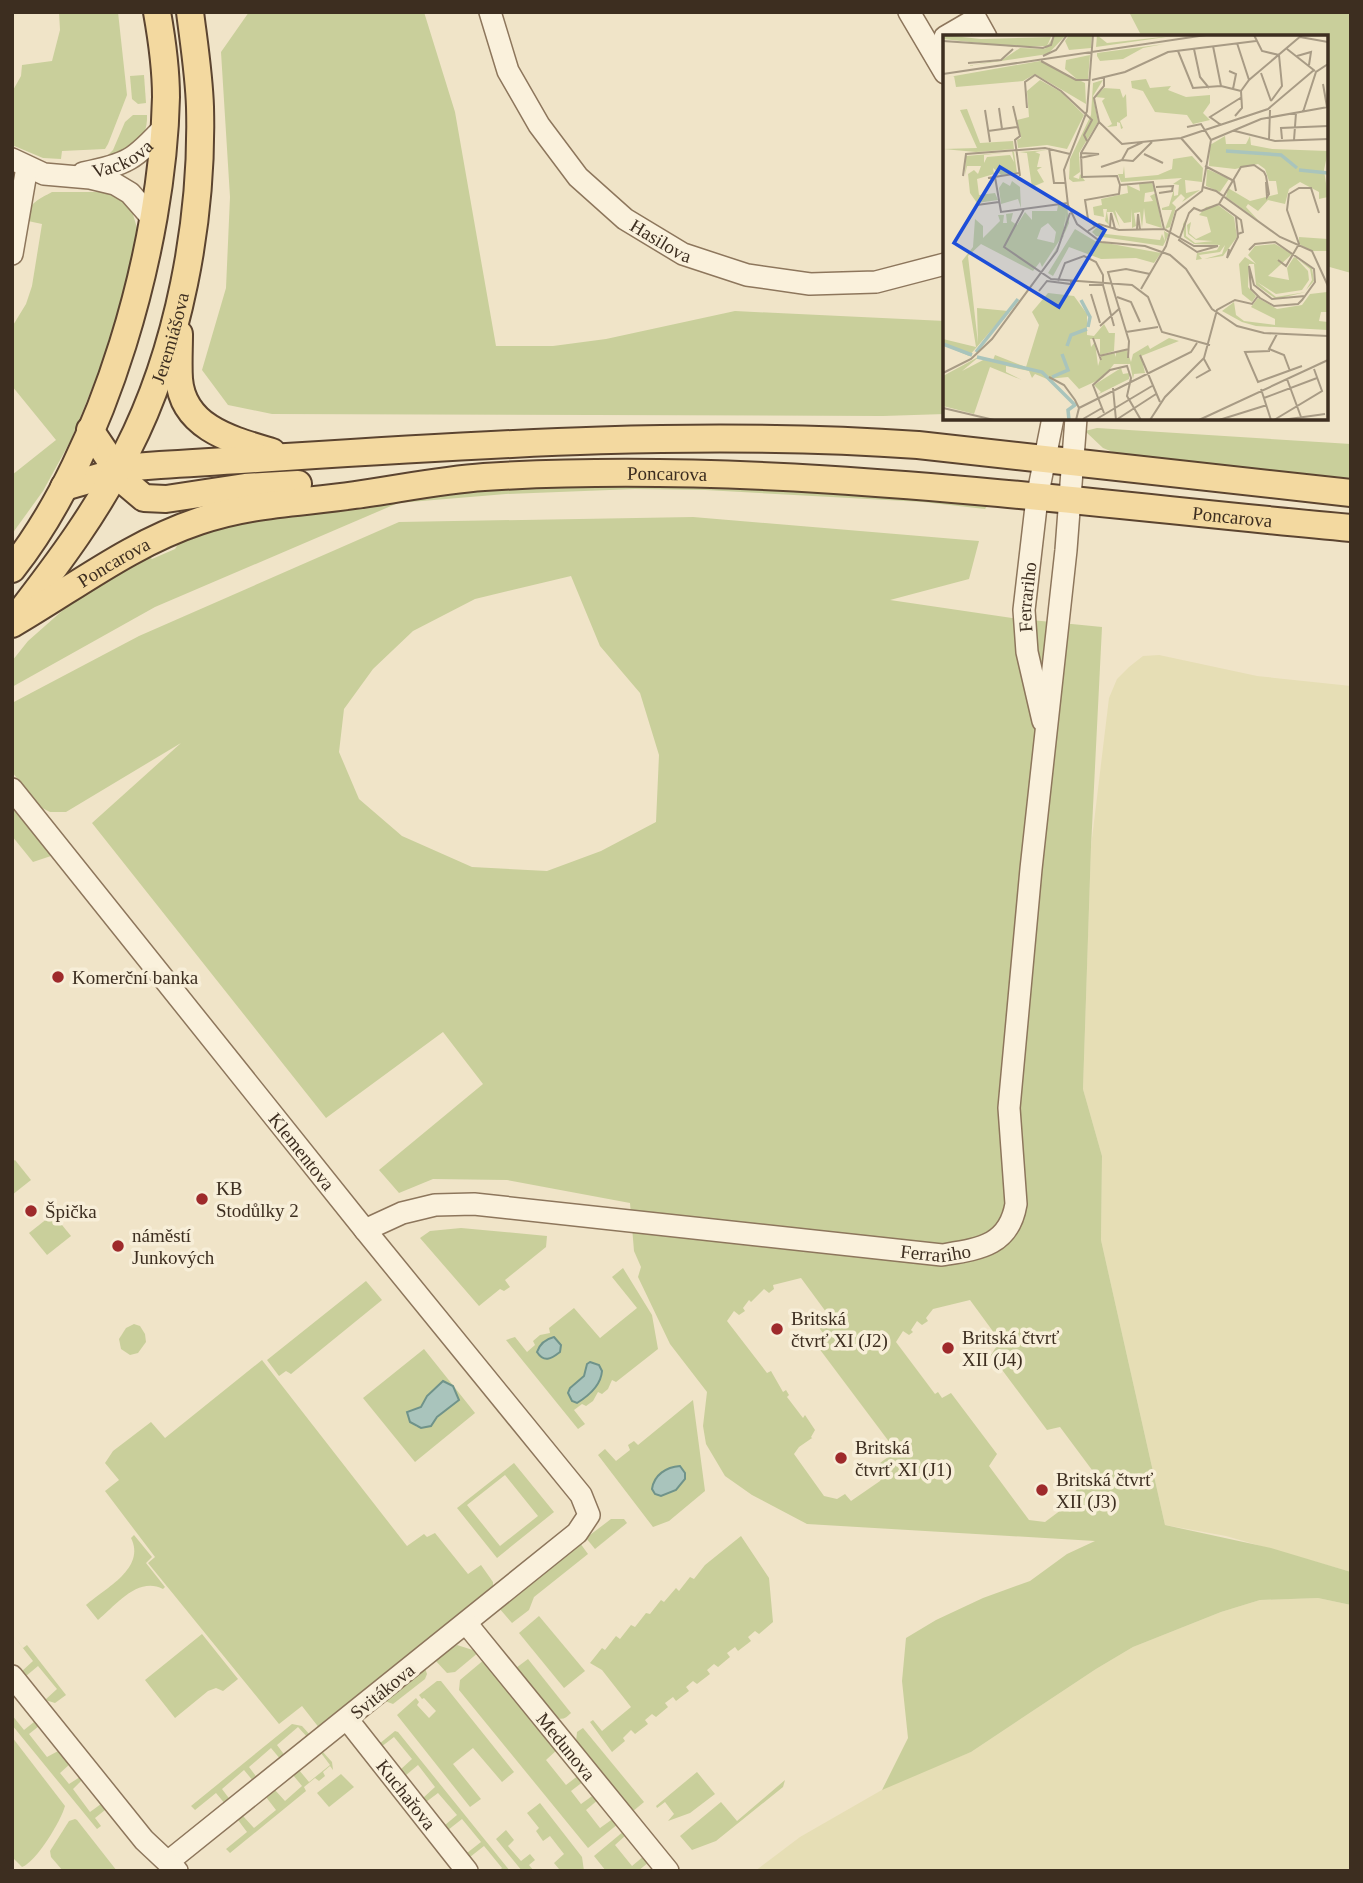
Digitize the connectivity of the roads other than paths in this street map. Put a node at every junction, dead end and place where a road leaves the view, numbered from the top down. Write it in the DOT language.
graph roads {
  1 [pos="158,12"];
  2 [pos="191,12"];
  3 [pos="490,12"];
  4 [pos="909,12"];
  5 [pos="949,35"];
  6 [pos="985,35"];
  7 [pos="940,40"];
  8 [pos="943,60"];
  9 [pos="165,126"];
  10 [pos="20,163"];
  11 [pos="71,176"];
  12 [pos="152,218"];
  13 [pos="12,254"];
  14 [pos="943,265"];
  15 [pos="180,300"];
  16 [pos="1053,420"];
  17 [pos="1076,420"];
  18 [pos="90,430"];
  19 [pos="290,457"];
  20 [pos="1045,458"];
  21 [pos="1073,461"];
  22 [pos="117,471"];
  23 [pos="468,478"];
  24 [pos="64,487"];
  25 [pos="1351,493"];
  26 [pos="1037,498"];
  27 [pos="1070,501"];
  28 [pos="1351,527"];
  29 [pos="12,569"];
  30 [pos="12,624"];
  31 [pos="1046,737"];
  32 [pos="12,789"];
  33 [pos="365,1230"];
  34 [pos="589,1515"];
  35 [pos="466,1623"];
  36 [pos="12,1676"];
  37 [pos="347,1719"];
  38 [pos="173,1866"];
  39 [pos="467,1871"];
  40 [pos="668,1871"];
  1 -- 9 [label="main road"];
  2 -- 15 [label="main road, Jeremiášova"];
  3 -- 14 [label="street, Hasilova"];
  4 -- 7 [label="street"];
  5 -- 6 [label="street"];
  7 -- 8 [label="street"];
  9 -- 11 [label="street, Vackova"];
  9 -- 12 [label="main road"];
  10 -- 11 [label="street, Vackova"];
  10 -- 13 [label="street"];
  11 -- 12 [label="street, Vackova"];
  12 -- 18 [label="main road"];
  15 -- 19 [label="main road"];
  15 -- 22 [label="main road, Jeremiášova"];
  16 -- 20 [label="street, Ferrariho"];
  17 -- 21 [label="street, Ferrariho"];
  18 -- 22 [label="main road"];
  18 -- 24 [label="main road"];
  19 -- 20 [label="main road, Poncarova"];
  19 -- 22 [label="main road, Poncarova"];
  20 -- 21 [label="main road, Poncarova"];
  20 -- 26 [label="street, Ferrariho"];
  21 -- 25 [label="main road, Poncarova"];
  21 -- 27 [label="street, Ferrariho"];
  22 -- 23 [label="main road"];
  22 -- 24 [label="main road, Poncarova"];
  22 -- 30 [label="main road, Jeremiášova"];
  23 -- 26 [label="main road, Poncarova"];
  23 -- 30 [label="main road, Poncarova"];
  24 -- 29 [label="main road"];
  26 -- 27 [label="main road, Poncarova"];
  26 -- 31 [label="street, Ferrariho"];
  27 -- 28 [label="main road, Poncarova"];
  27 -- 31 [label="street, Ferrariho"];
  31 -- 33 [label="street, Ferrariho"];
  32 -- 33 [label="street, Klementova"];
  33 -- 34 [label="street, Klementova"];
  34 -- 35 [label="street, Svitákova"];
  35 -- 37 [label="street, Svitákova"];
  35 -- 40 [label="street, Medunova"];
  36 -- 38 [label="street, Svitákova"];
  37 -- 38 [label="street, Svitákova"];
  37 -- 39 [label="street, Kuchařova"];
}
